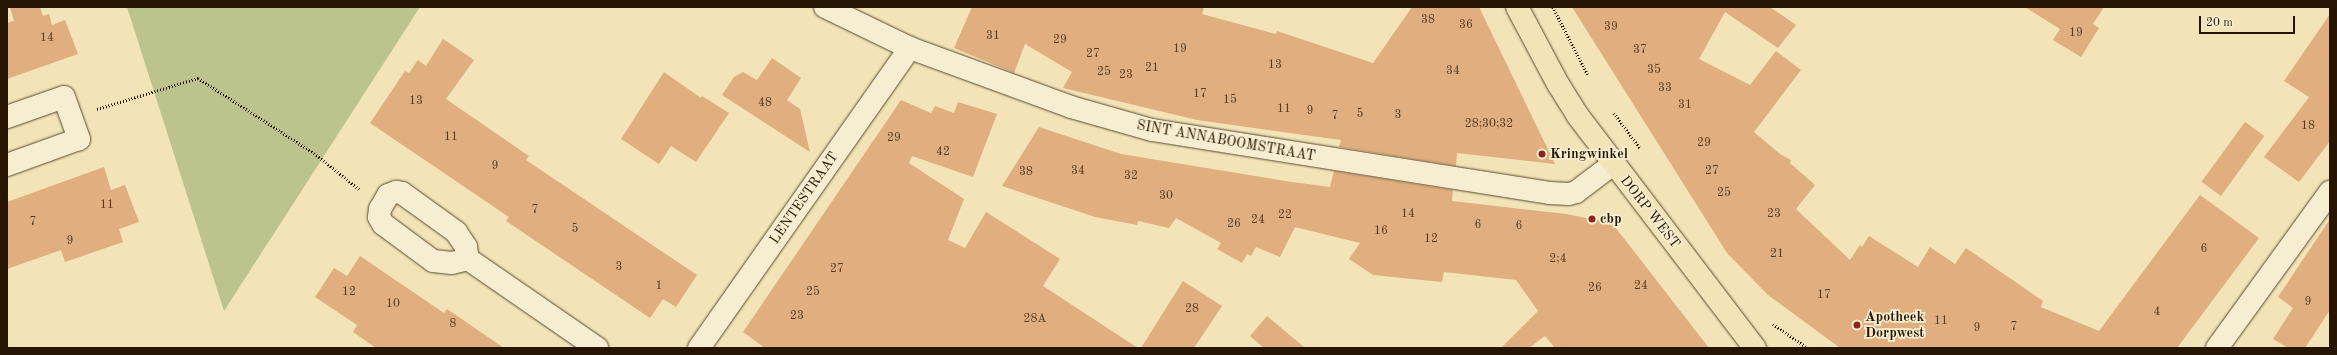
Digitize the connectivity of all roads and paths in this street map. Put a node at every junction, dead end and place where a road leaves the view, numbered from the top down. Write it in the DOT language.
graph roads {
  1 [pos="825,7"];
  2 [pos="1517,7"];
  3 [pos="910,48"];
  4 [pos="7,117"];
  5 [pos="71,117"];
  6 [pos="1613,164"];
  7 [pos="7,165"];
  8 [pos="2330,192"];
  9 [pos="378,217"];
  10 [pos="468,260"];
  11 [pos="597,348"];
  12 [pos="699,348"];
  13 [pos="1755,348"];
  14 [pos="2217,348"];
  1 -- 3 [label="street, SINT ANNABOOMSTRAAT"];
  2 -- 6 [label="main road, DORP WEST"];
  3 -- 6 [label="street, SINT ANNABOOMSTRAAT"];
  3 -- 12 [label="street, LENTESTRAAT"];
  4 -- 5 [label="street"];
  5 -- 7 [label="street"];
  5 -- 9 [label="path"];
  6 -- 13 [label="main road, DORP WEST"];
  8 -- 14 [label="street"];
  9 -- 10 [label="street"];
  9 -- 10 [label="street"];
  10 -- 11 [label="street"];
}
